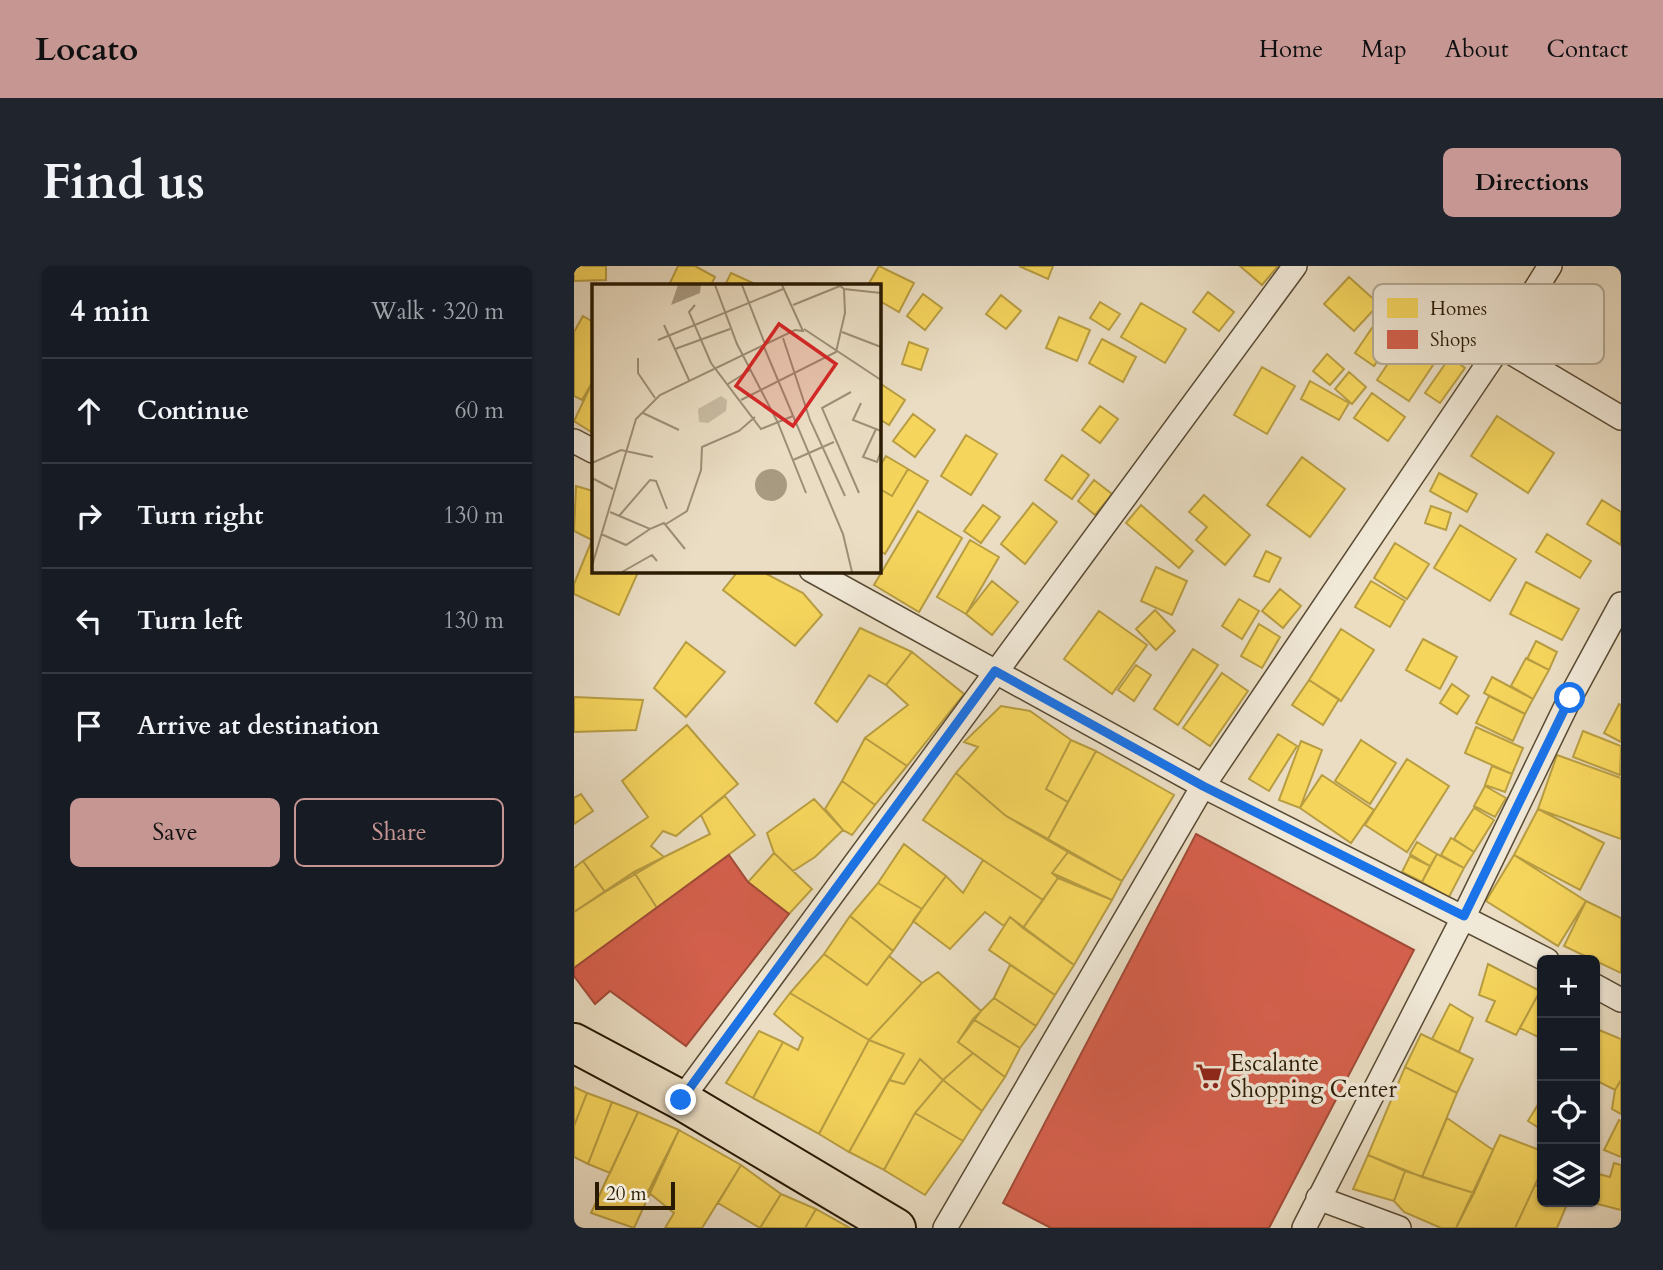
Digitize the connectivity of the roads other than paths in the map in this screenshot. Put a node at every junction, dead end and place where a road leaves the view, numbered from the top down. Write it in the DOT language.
graph roads {
  1 [pos="1295,266"];
  2 [pos="1550,266"];
  3 [pos="1539,284"];
  4 [pos="1487,364"];
  5 [pos="1531,364"];
  6 [pos="1621,418"];
  7 [pos="574,441"];
  8 [pos="592,450"];
  9 [pos="815,572"];
  10 [pos="1621,604"];
  11 [pos="995,671"];
  12 [pos="1203,786"];
  13 [pos="1464,916"];
  14 [pos="1538,955"];
  15 [pos="1600,989"];
  16 [pos="1621,1000"];
  17 [pos="574,1043"];
  18 [pos="681,1100"];
  19 [pos="1318,1198"];
  20 [pos="896,1228"];
  21 [pos="945,1228"];
  22 [pos="1304,1228"];
  23 [pos="1399,1228"];
  1 -- 11 [label="street"];
  2 -- 3 [label="street"];
  4 -- 12 [label="street"];
  5 -- 6 [label="street"];
  7 -- 8 [label="street"];
  9 -- 11 [label="street"];
  10 -- 13 [label="street"];
  11 -- 12 [label="street"];
  11 -- 18 [label="street"];
  12 -- 13 [label="street"];
  12 -- 21 [label="street"];
  13 -- 14 [label="street"];
  13 -- 19 [label="street"];
  15 -- 16 [label="street"];
  17 -- 18 [label="highway"];
  18 -- 20 [label="highway"];
  19 -- 22 [label="street"];
  19 -- 23 [label="street"];
}
